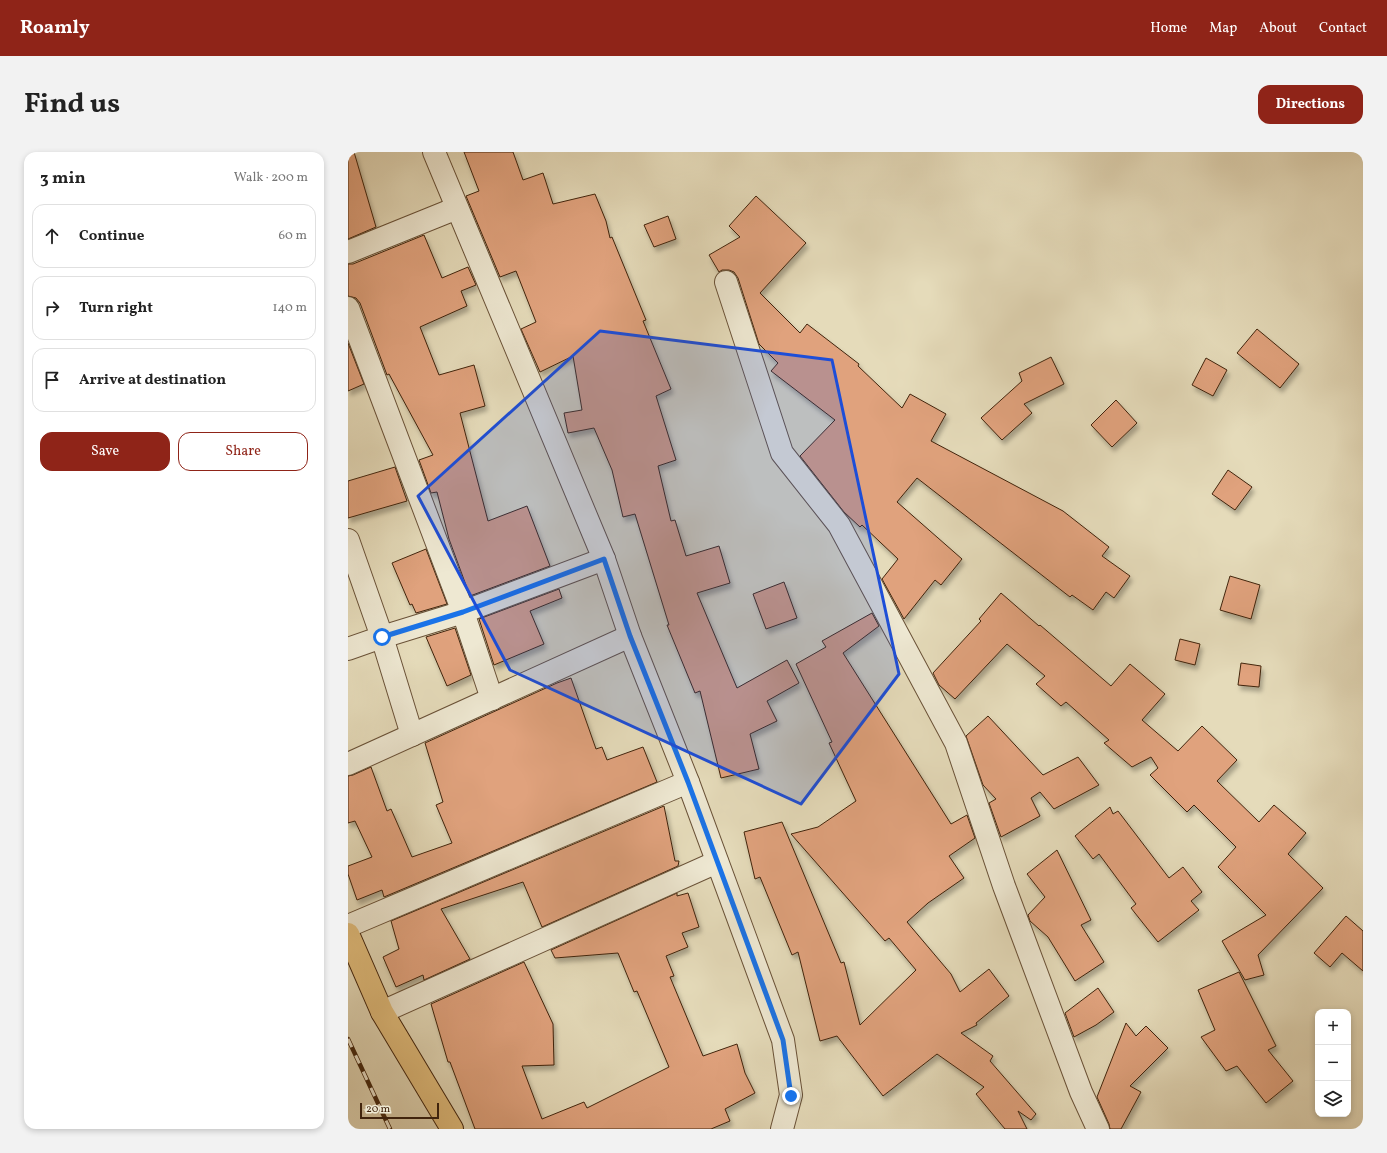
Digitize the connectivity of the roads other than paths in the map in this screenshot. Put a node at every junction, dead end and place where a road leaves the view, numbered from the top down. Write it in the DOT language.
graph roads {
  1 [pos="434,152"];
  2 [pos="458,208"];
  3 [pos="348,252"];
  4 [pos="726,282"];
  5 [pos="348,308"];
  6 [pos="348,540"];
  7 [pos="604,559"];
  8 [pos="463,612"];
  9 [pos="630,636"];
  10 [pos="382,637"];
  11 [pos="348,650"];
  12 [pos="492,699"];
  13 [pos="412,735"];
  14 [pos="348,764"];
  15 [pos="688,782"];
  16 [pos="718,862"];
  17 [pos="348,926"];
  18 [pos="348,934"];
  19 [pos="382,1012"];
  20 [pos="452,1129"];
  21 [pos="782,1129"];
  22 [pos="1098,1129"];
  1 -- 2 [label="street"];
  2 -- 3 [label="street"];
  2 -- 7 [label="street"];
  4 -- 22 [label="street"];
  5 -- 8 [label="street"];
  6 -- 10 [label="street"];
  7 -- 8 [label="street"];
  7 -- 9 [label="street"];
  8 -- 10 [label="street"];
  8 -- 12 [label="street"];
  9 -- 12 [label="street"];
  9 -- 15 [label="street"];
  10 -- 11 [label="street"];
  10 -- 13 [label="street"];
  12 -- 13 [label="street"];
  13 -- 14 [label="street"];
  15 -- 16 [label="street"];
  15 -- 17 [label="street"];
  16 -- 19 [label="street"];
  16 -- 21 [label="street"];
  18 -- 19 [label="main road"];
  19 -- 20 [label="main road"];
}
